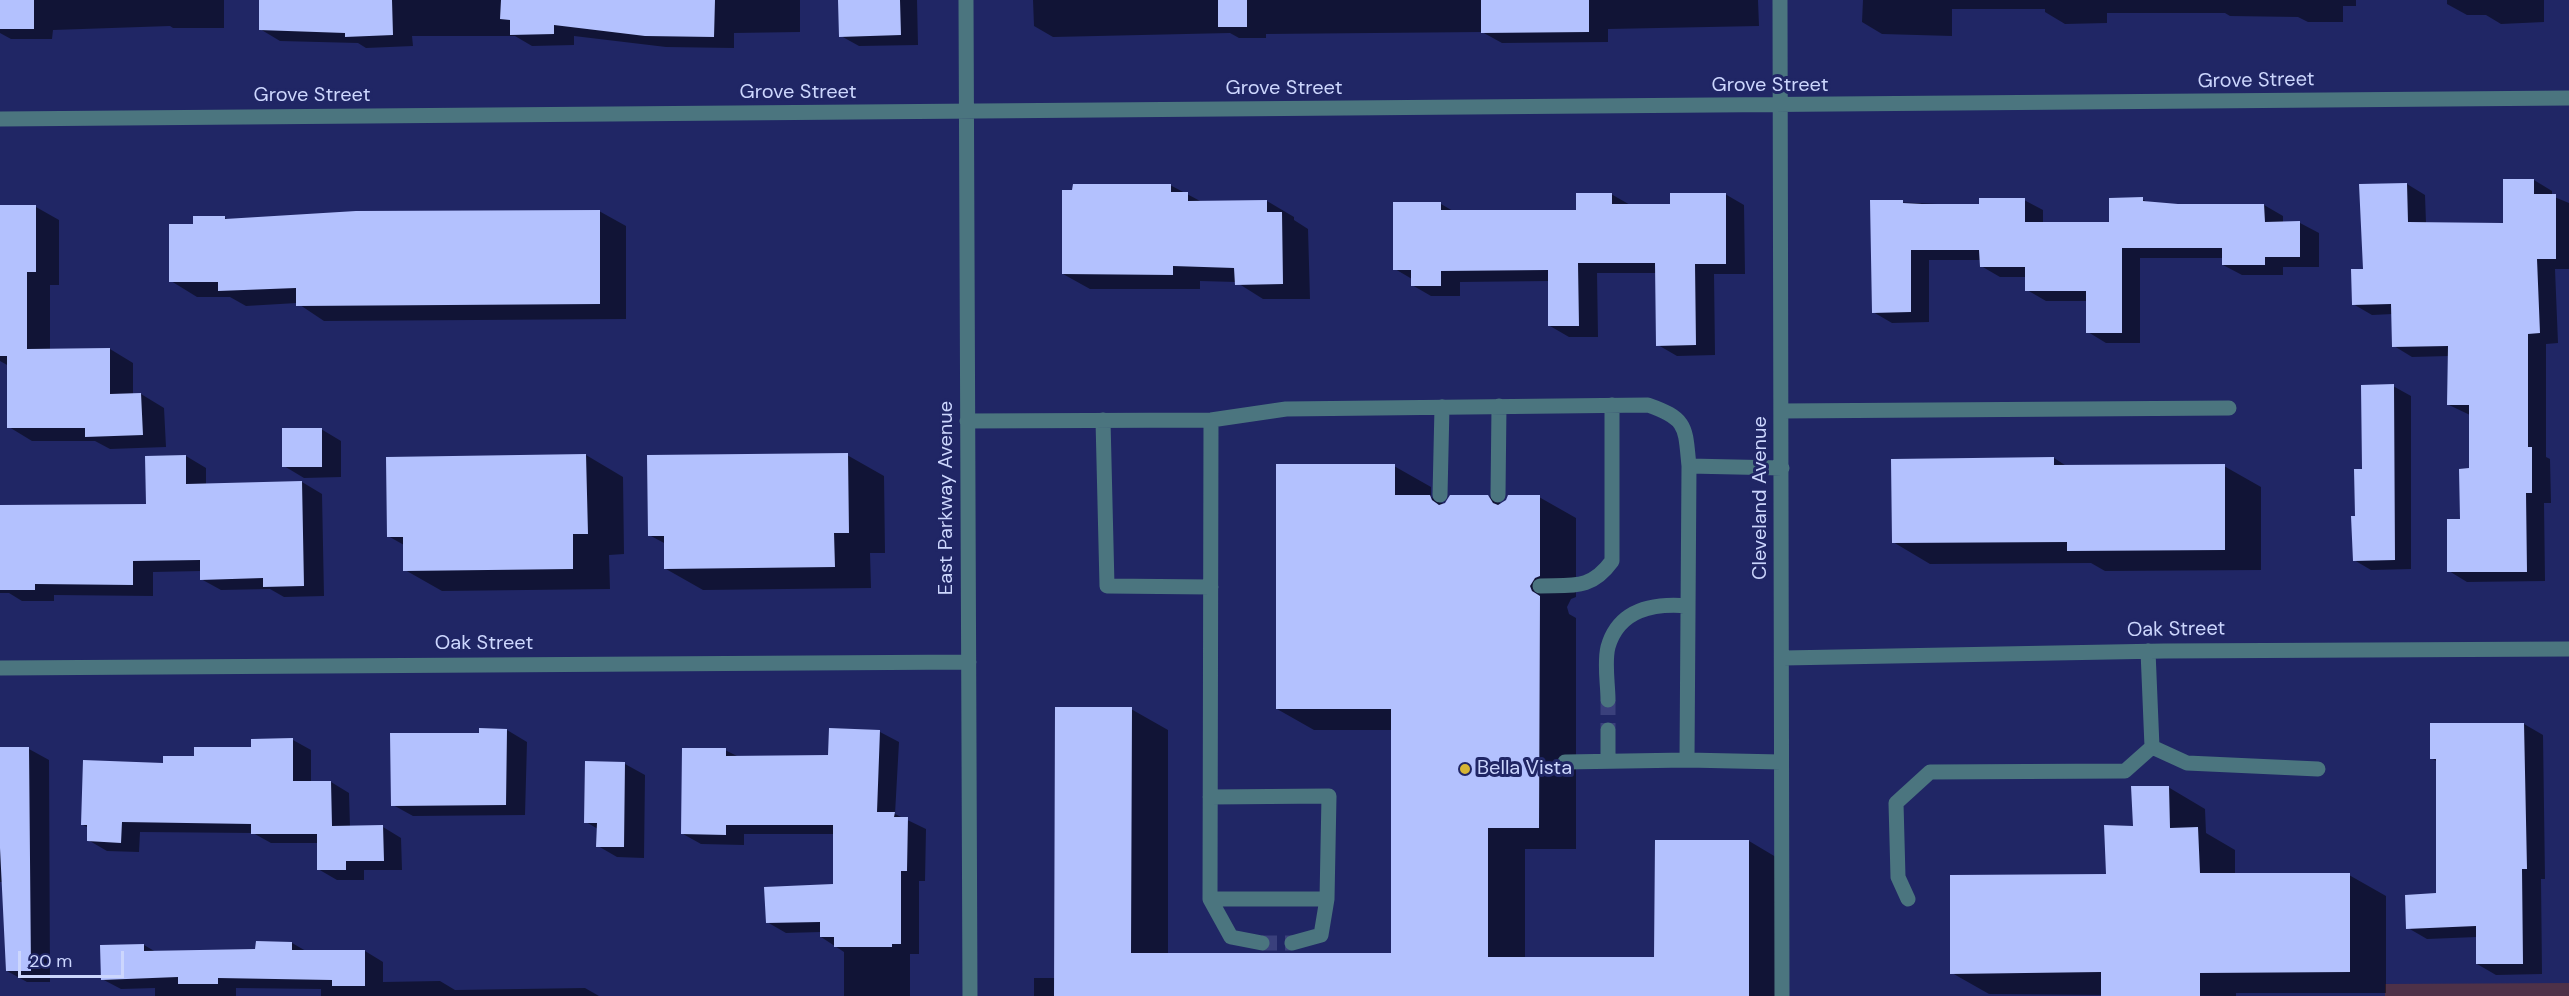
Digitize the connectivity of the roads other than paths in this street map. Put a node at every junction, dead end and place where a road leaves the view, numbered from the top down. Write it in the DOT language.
graph roads {
  1 [pos="966,0"];
  2 [pos="1780,0"];
  3 [pos="2569,99"];
  4 [pos="1780,106"];
  5 [pos="965,112"];
  6 [pos="0,119"];
  7 [pos="1612,405"];
  8 [pos="1499,406"];
  9 [pos="1442,407"];
  10 [pos="2229,408"];
  11 [pos="1781,411"];
  12 [pos="1103,420"];
  13 [pos="1211,420"];
  14 [pos="967,421"];
  15 [pos="1689,466"];
  16 [pos="1782,468"];
  17 [pos="1440,495"];
  18 [pos="1498,495"];
  19 [pos="1540,586"];
  20 [pos="1211,587"];
  21 [pos="1688,606"];
  22 [pos="2569,650"];
  23 [pos="2148,651"];
  24 [pos="1783,658"];
  25 [pos="969,662"];
  26 [pos="0,668"];
  27 [pos="1608,700"];
  28 [pos="1608,730"];
  29 [pos="2152,747"];
  30 [pos="1688,760"];
  31 [pos="1608,761"];
  32 [pos="1565,762"];
  33 [pos="1781,762"];
  34 [pos="2318,769"];
  35 [pos="1210,797"];
  36 [pos="1210,899"];
  37 [pos="1327,899"];
  38 [pos="1908,899"];
  39 [pos="1262,943"];
  40 [pos="1292,943"];
  41 [pos="970,996"];
  42 [pos="1782,996"];
  1 -- 5 [label="street, East Parkway Avenue"];
  2 -- 4 [label="street, Cleveland Avenue"];
  3 -- 4 [label="street, Grove Street"];
  4 -- 5 [label="street, Grove Street"];
  4 -- 11 [label="street, Cleveland Avenue"];
  5 -- 6 [label="street, Grove Street"];
  5 -- 14 [label="street, East Parkway Avenue"];
  7 -- 8 [label="street"];
  7 -- 15 [label="street"];
  7 -- 19 [label="street"];
  8 -- 9 [label="street"];
  8 -- 18 [label="street"];
  9 -- 13 [label="street"];
  9 -- 17 [label="street"];
  10 -- 11 [label="street"];
  11 -- 16 [label="street, Cleveland Avenue"];
  12 -- 13 [label="street"];
  12 -- 14 [label="street"];
  12 -- 20 [label="street"];
  13 -- 20 [label="street"];
  14 -- 25 [label="street, East Parkway Avenue"];
  15 -- 16 [label="street"];
  15 -- 21 [label="street"];
  16 -- 24 [label="street, Cleveland Avenue"];
  20 -- 35 [label="street"];
  21 -- 27 [label="street"];
  21 -- 30 [label="street"];
  22 -- 23 [label="street, Oak Street"];
  23 -- 24 [label="street, Oak Street"];
  23 -- 29 [label="street"];
  24 -- 33 [label="street, Cleveland Avenue"];
  25 -- 26 [label="street, Oak Street"];
  25 -- 41 [label="street, East Parkway Avenue"];
  28 -- 31 [label="street"];
  29 -- 34 [label="street"];
  29 -- 38 [label="street"];
  30 -- 31 [label="street"];
  30 -- 33 [label="street"];
  31 -- 32 [label="street"];
  33 -- 42 [label="street, Cleveland Avenue"];
  35 -- 36 [label="street"];
  35 -- 37 [label="street"];
  36 -- 37 [label="street"];
  36 -- 39 [label="street"];
  37 -- 40 [label="street"];
}
